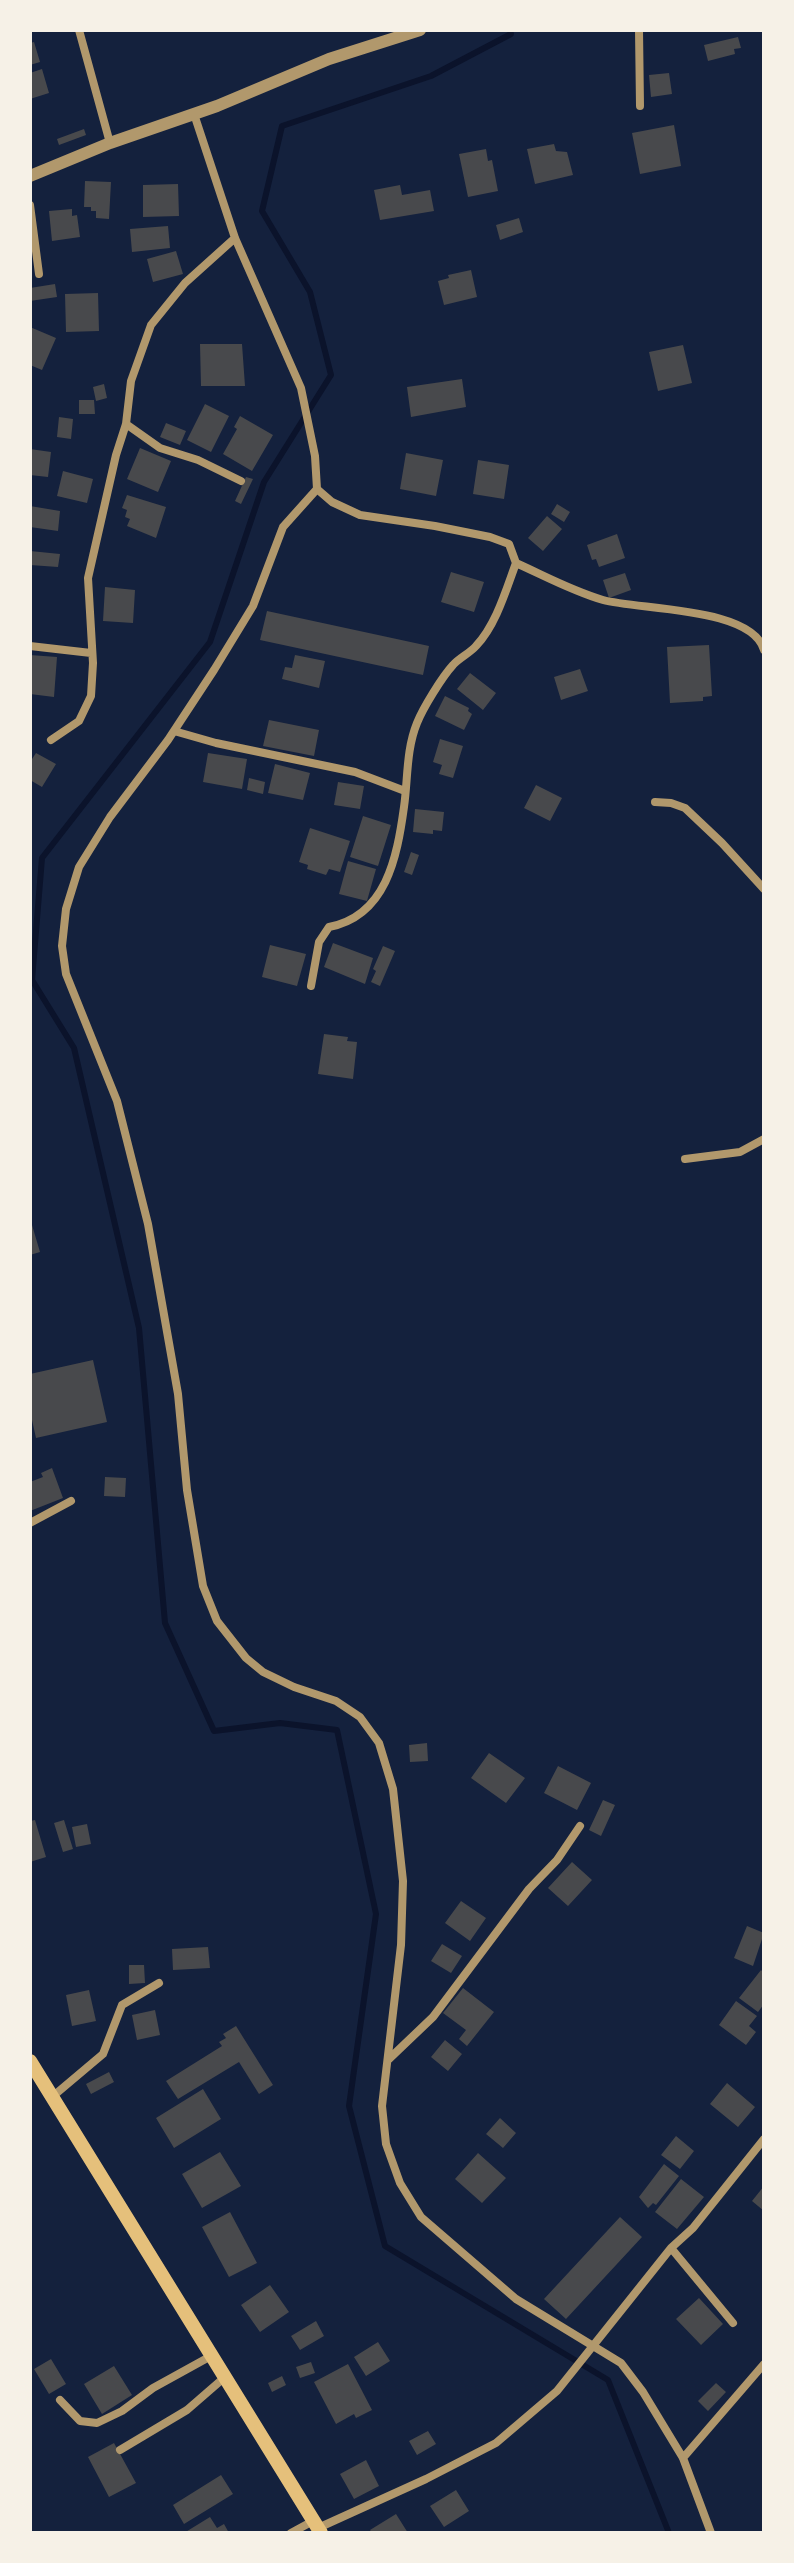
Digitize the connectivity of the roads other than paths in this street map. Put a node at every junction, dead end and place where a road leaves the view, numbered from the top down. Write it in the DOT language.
graph roads {
  1 [pos="79,30"];
  2 [pos="420,30"];
  3 [pos="639,30"];
  4 [pos="640,106"];
  5 [pos="194,114"];
  6 [pos="110,143"];
  7 [pos="30,176"];
  8 [pos="30,205"];
  9 [pos="235,238"];
  10 [pos="39,274"];
  11 [pos="126,424"];
  12 [pos="241,481"];
  13 [pos="317,489"];
  14 [pos="516,563"];
  15 [pos="30,646"];
  16 [pos="764,650"];
  17 [pos="91,653"];
  18 [pos="174,731"];
  19 [pos="51,740"];
  20 [pos="405,791"];
  21 [pos="655,802"];
  22 [pos="764,889"];
  23 [pos="311,986"];
  24 [pos="764,1139"];
  25 [pos="685,1159"];
  26 [pos="71,1501"];
  27 [pos="30,1523"];
  28 [pos="580,1826"];
  29 [pos="159,1983"];
  30 [pos="388,2060"];
  31 [pos="30,2061"];
  32 [pos="52,2097"];
  33 [pos="764,2139"];
  34 [pos="671,2248"];
  35 [pos="733,2323"];
  36 [pos="594,2346"];
  37 [pos="211,2356"];
  38 [pos="764,2364"];
  39 [pos="225,2377"];
  40 [pos="60,2400"];
  41 [pos="120,2450"];
  42 [pos="683,2458"];
  43 [pos="317,2527"];
  44 [pos="291,2533"];
  45 [pos="711,2533"];
  1 -- 6 [label="street"];
  2 -- 5 [label="street"];
  3 -- 4 [label="street"];
  5 -- 6 [label="street"];
  5 -- 9 [label="street"];
  6 -- 7 [label="street"];
  8 -- 10 [label="street"];
  9 -- 11 [label="street"];
  9 -- 13 [label="street"];
  11 -- 12 [label="street"];
  11 -- 17 [label="street"];
  13 -- 14 [label="street"];
  13 -- 18 [label="street"];
  14 -- 16 [label="street"];
  14 -- 20 [label="street"];
  15 -- 17 [label="street"];
  17 -- 19 [label="street"];
  18 -- 20 [label="street"];
  18 -- 30 [label="street"];
  20 -- 23 [label="street"];
  21 -- 22 [label="street"];
  24 -- 25 [label="street"];
  26 -- 27 [label="street"];
  28 -- 30 [label="street"];
  29 -- 32 [label="street"];
  30 -- 36 [label="street"];
  31 -- 32 [label="main road"];
  32 -- 37 [label="main road"];
  33 -- 34 [label="street"];
  34 -- 35 [label="street"];
  34 -- 36 [label="street"];
  36 -- 42 [label="street"];
  36 -- 43 [label="street"];
  37 -- 39 [label="main road"];
  37 -- 40 [label="street"];
  38 -- 42 [label="street"];
  39 -- 41 [label="street"];
  39 -- 43 [label="main road"];
  42 -- 45 [label="street"];
  43 -- 44 [label="street"];
}
